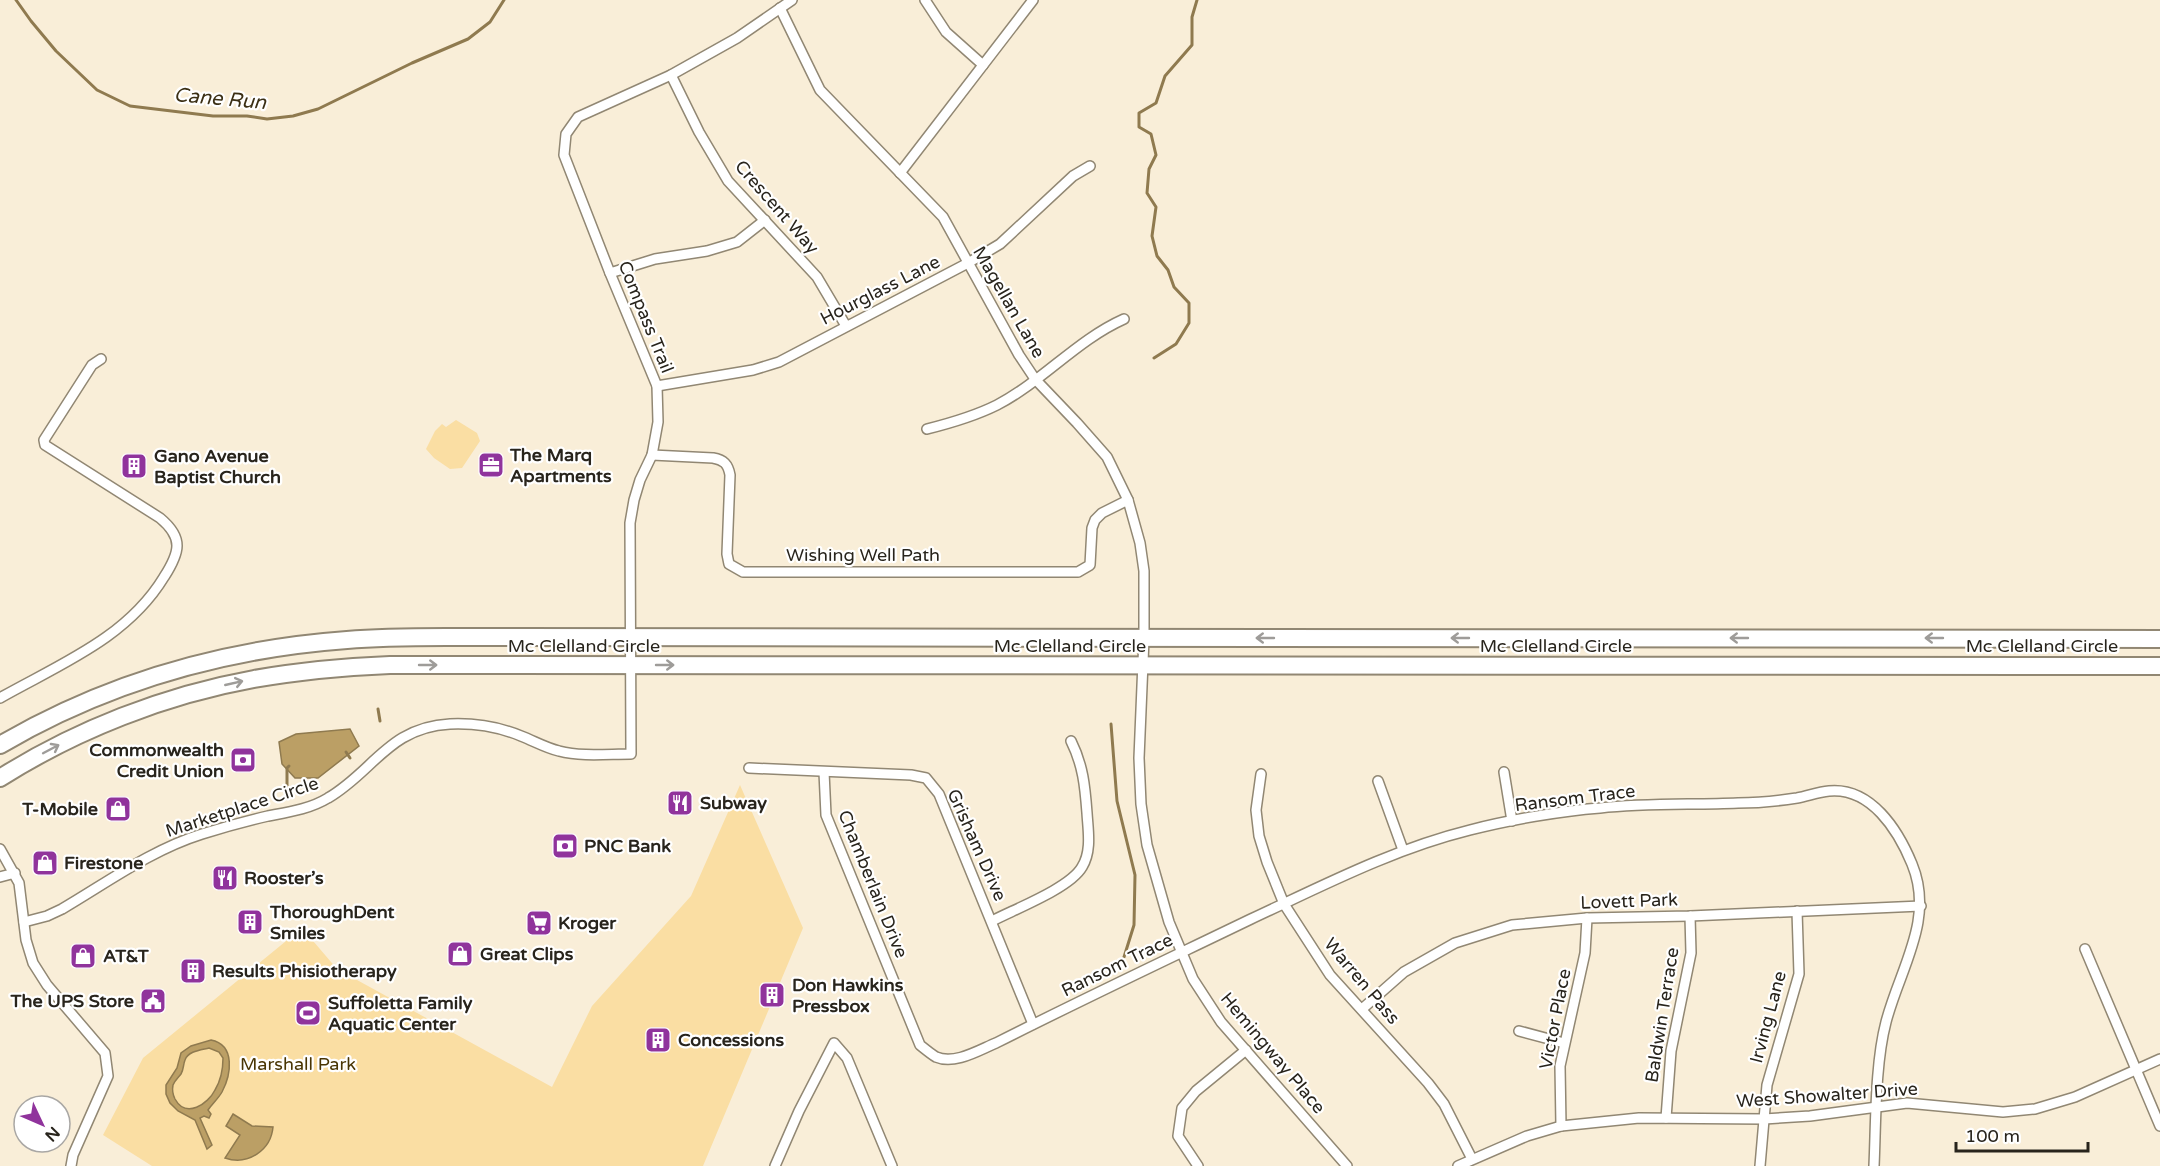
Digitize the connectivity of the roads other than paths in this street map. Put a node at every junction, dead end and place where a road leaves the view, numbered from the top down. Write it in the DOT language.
graph roads {
  1 [pos="792,0"];
  2 [pos="925,0"];
  3 [pos="1033,0"];
  4 [pos="780,8"];
  5 [pos="983,65"];
  6 [pos="671,75"];
  7 [pos="1090,166"];
  8 [pos="900,173"];
  9 [pos="765,220"];
  10 [pos="968,263"];
  11 [pos="610,273"];
  12 [pos="1124,319"];
  13 [pos="846,326"];
  14 [pos="101,359"];
  15 [pos="1035,379"];
  16 [pos="657,386"];
  17 [pos="927,429"];
  18 [pos="652,455"];
  19 [pos="1128,500"];
  20 [pos="631,638"];
  21 [pos="1144,638"];
  22 [pos="2160,639"];
  23 [pos="631,665"];
  24 [pos="1142,666"];
  25 [pos="2160,666"];
  26 [pos="0,698"];
  27 [pos="1071,741"];
  28 [pos="0,745"];
  29 [pos="749,768"];
  30 [pos="824,772"];
  31 [pos="1504,772"];
  32 [pos="1261,774"];
  33 [pos="0,778"];
  34 [pos="1378,781"];
  35 [pos="1512,821"];
  36 [pos="0,849"];
  37 [pos="1403,850"];
  38 [pos="15,873"];
  39 [pos="0,877"];
  40 [pos="1284,904"];
  41 [pos="1921,906"];
  42 [pos="1797,911"];
  43 [pos="1690,916"];
  44 [pos="1587,918"];
  45 [pos="992,921"];
  46 [pos="24,922"];
  47 [pos="2085,950"];
  48 [pos="1182,952"];
  49 [pos="1362,1009"];
  50 [pos="1033,1024"];
  51 [pos="1519,1031"];
  52 [pos="1564,1043"];
  53 [pos="1246,1050"];
  54 [pos="946,1059"];
  55 [pos="2160,1059"];
  56 [pos="2135,1071"];
  57 [pos="1877,1105"];
  58 [pos="1666,1118"];
  59 [pos="1764,1119"];
  60 [pos="1562,1126"];
  61 [pos="2160,1126"];
  62 [pos="1472,1159"];
  63 [pos="71,1166"];
  64 [pos="775,1166"];
  65 [pos="892,1166"];
  66 [pos="1198,1166"];
  67 [pos="1347,1166"];
  68 [pos="1458,1166"];
  69 [pos="1760,1166"];
  70 [pos="1874,1166"];
  1 -- 4 [label="street"];
  2 -- 5 [label="street"];
  3 -- 5 [label="street"];
  4 -- 6 [label="street"];
  4 -- 8 [label="street, Magellan Lane"];
  5 -- 8 [label="street"];
  6 -- 9 [label="street, Crescent Way"];
  6 -- 11 [label="street, Compass Trail"];
  7 -- 10 [label="street, Hourglass Lane"];
  8 -- 10 [label="street, Magellan Lane"];
  9 -- 11 [label="street"];
  9 -- 13 [label="street, Crescent Way"];
  10 -- 13 [label="street, Hourglass Lane"];
  10 -- 15 [label="street, Magellan Lane"];
  11 -- 16 [label="street, Compass Trail"];
  12 -- 15 [label="street"];
  13 -- 16 [label="street, Hourglass Lane"];
  14 -- 26 [label="street"];
  15 -- 17 [label="street"];
  15 -- 19 [label="street, Magellan Lane"];
  16 -- 18 [label="street, Compass Trail"];
  18 -- 19 [label="street, Wishing Well Path"];
  18 -- 20 [label="street, Compass Trail"];
  19 -- 21 [label="street, Magellan Lane"];
  20 -- 21 [label="highway, Mc Clelland Circle"];
  20 -- 23 [label="street, Marketplace Circle"];
  20 -- 28 [label="highway, Mc Clelland Circle"];
  22 -- 21 [label="highway, Mc Clelland Circle, one-way"];
  21 -- 24 [label="street, Hemingway Place"];
  23 -- 24 [label="highway, Mc Clelland Circle, one-way"];
  33 -- 23 [label="highway, Mc Clelland Circle, one-way"];
  23 -- 46 [label="street, Marketplace Circle"];
  24 -- 25 [label="highway, Mc Clelland Circle"];
  24 -- 48 [label="street, Hemingway Place"];
  27 -- 45 [label="street"];
  29 -- 30 [label="street, Grisham Drive"];
  30 -- 45 [label="street, Grisham Drive"];
  30 -- 54 [label="street, Chamberlain Drive"];
  31 -- 35 [label="street"];
  32 -- 40 [label="street, Warren Pass"];
  34 -- 37 [label="street"];
  35 -- 37 [label="street, Ransom Trace"];
  35 -- 41 [label="street, Ransom Trace"];
  36 -- 38 [label="street"];
  37 -- 40 [label="street, Ransom Trace"];
  38 -- 39 [label="street"];
  38 -- 46 [label="street"];
  40 -- 48 [label="street, Ransom Trace"];
  40 -- 49 [label="street, Warren Pass"];
  41 -- 42 [label="street, Lovett Park"];
  41 -- 57 [label="street, Ransom Trace"];
  42 -- 43 [label="street, Lovett Park"];
  42 -- 59 [label="street, Irving Lane"];
  43 -- 44 [label="street, Lovett Park"];
  43 -- 58 [label="street, Baldwin Terrace"];
  44 -- 49 [label="street, Lovett Park"];
  44 -- 52 [label="street, Victor Place"];
  45 -- 50 [label="street, Grisham Drive"];
  46 -- 63 [label="street"];
  47 -- 56 [label="street"];
  48 -- 50 [label="street, Ransom Trace"];
  48 -- 53 [label="street, Hemingway Place"];
  49 -- 62 [label="street, Warren Pass"];
  50 -- 54 [label="street, Ransom Trace"];
  51 -- 52 [label="street"];
  52 -- 60 [label="street, Victor Place"];
  53 -- 66 [label="street"];
  53 -- 67 [label="street, Hemingway Place"];
  55 -- 56 [label="street, West Showalter Drive"];
  56 -- 57 [label="street, West Showalter Drive"];
  56 -- 61 [label="street"];
  57 -- 59 [label="street, West Showalter Drive"];
  57 -- 70 [label="street, Ransom Trace"];
  58 -- 59 [label="street, West Showalter Drive"];
  58 -- 60 [label="street, West Showalter Drive"];
  59 -- 69 [label="street, Irving Lane"];
  60 -- 62 [label="street, West Showalter Drive"];
  62 -- 68 [label="street, West Showalter Drive"];
  64 -- 65 [label="street"];
}
